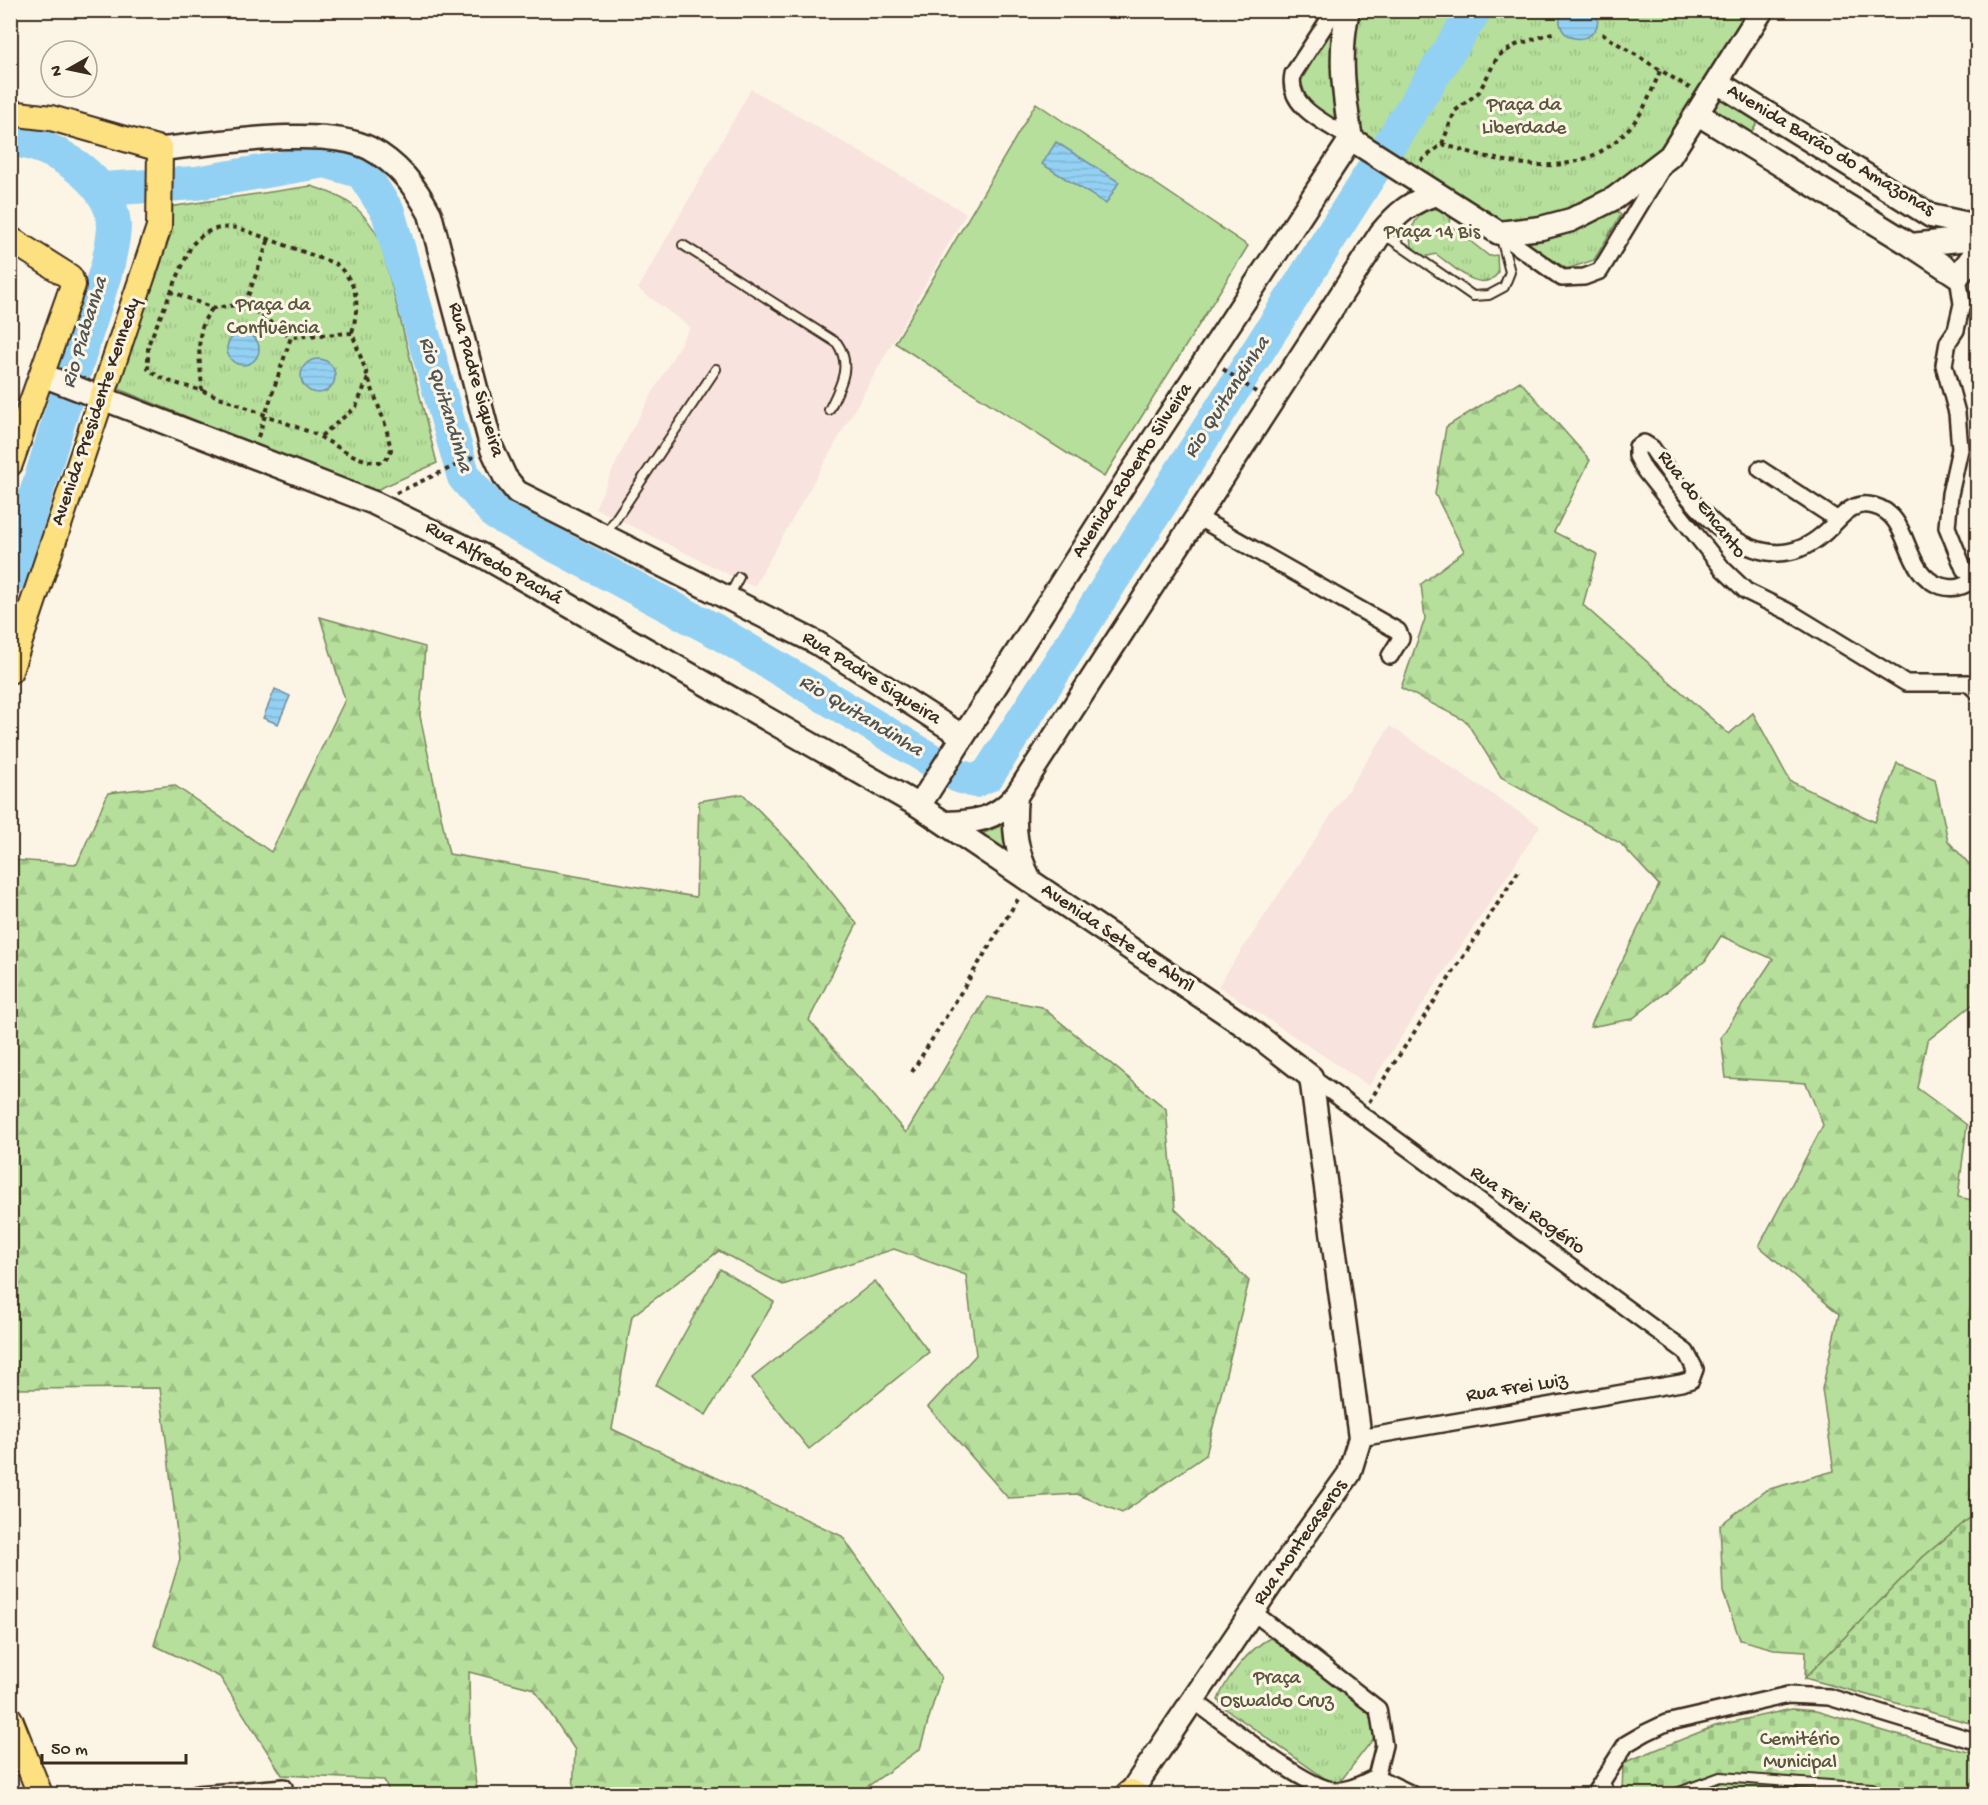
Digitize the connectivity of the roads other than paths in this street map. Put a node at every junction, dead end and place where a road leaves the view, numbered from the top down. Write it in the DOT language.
graph roads {
  1 [pos="1335,10"];
  2 [pos="1348,10"];
  3 [pos="1762,10"];
  4 [pos="1717,82"];
  5 [pos="10,113"];
  6 [pos="1698,114"];
  7 [pos="1772,116"];
  8 [pos="1351,139"];
  9 [pos="1754,148"];
  10 [pos="1670,156"];
  11 [pos="160,158"];
  12 [pos="1437,194"];
  13 [pos="1977,226"];
  14 [pos="1381,232"];
  15 [pos="1499,233"];
  16 [pos="10,238"];
  17 [pos="1977,238"];
  18 [pos="683,245"];
  19 [pos="1911,245"];
  20 [pos="1977,250"];
  21 [pos="1958,276"];
  22 [pos="716,369"];
  23 [pos="46,376"];
  24 [pos="96,395"];
  25 [pos="829,410"];
  26 [pos="10,464"];
  27 [pos="1760,469"];
  28 [pos="1197,517"];
  29 [pos="1839,520"];
  30 [pos="604,536"];
  31 [pos="739,577"];
  32 [pos="1976,580"];
  33 [pos="728,598"];
  34 [pos="1390,656"];
  35 [pos="10,671"];
  36 [pos="1977,692"];
  37 [pos="960,739"];
  38 [pos="1016,796"];
  39 [pos="925,798"];
  40 [pos="945,824"];
  41 [pos="1030,880"];
  42 [pos="1311,1077"];
  43 [pos="1681,1383"];
  44 [pos="1360,1438"];
  45 [pos="1253,1612"];
  46 [pos="1194,1701"];
  47 [pos="10,1719"];
  48 [pos="1977,1742"];
  49 [pos="1376,1777"];
  50 [pos="284,1787"];
  51 [pos="1608,1788"];
  52 [pos="1872,1788"];
  53 [pos="40,1794"];
  54 [pos="197,1794"];
  55 [pos="1131,1794"];
  56 [pos="1412,1794"];
  57 [pos="1594,1794"];
  58 [pos="1674,1794"];
  1 -- 8 [label="street"];
  2 -- 8 [label="main road"];
  3 -- 4 [label="main road"];
  4 -- 6 [label="main road"];
  4 -- 7 [label="main road, Avenida Barão do Amazonas"];
  5 -- 11 [label="main road, Rua Padre Siqueira"];
  6 -- 9 [label="main road, Avenida Barão do Amazonas"];
  6 -- 10 [label="main road"];
  7 -- 9 [label="main road"];
  7 -- 13 [label="main road, Avenida Barão do Amazonas"];
  8 -- 12 [label="main road"];
  8 -- 37 [label="main road, Avenida Roberto Silveira"];
  9 -- 19 [label="main road, Avenida Barão do Amazonas"];
  10 -- 15 [label="main road"];
  10 -- 15 [label="street"];
  11 -- 24 [label="main road, Avenida Presidente Kennedy"];
  11 -- 30 [label="main road, Rua Padre Siqueira"];
  12 -- 14 [label="main road"];
  12 -- 15 [label="main road"];
  14 -- 15 [label="lane"];
  14 -- 28 [label="main road"];
  16 -- 23 [label="main road"];
  17 -- 19 [label="main road, Avenida Barão do Amazonas"];
  18 -- 25 [label="lane"];
  19 -- 21 [label="main road, Avenida Barão do Amazonas"];
  20 -- 21 [label="main road"];
  21 -- 32 [label="street"];
  22 -- 30 [label="lane"];
  23 -- 24 [label="main road, Rua Alfredo Pachá"];
  23 -- 26 [label="main road"];
  24 -- 35 [label="main road, Avenida Presidente Kennedy"];
  24 -- 39 [label="main road, Rua Alfredo Pachá"];
  27 -- 29 [label="street"];
  28 -- 34 [label="street"];
  28 -- 38 [label="main road"];
  29 -- 32 [label="street, Rua do Encanto"];
  29 -- 36 [label="street, Rua do Encanto"];
  30 -- 33 [label="main road, Rua Padre Siqueira"];
  31 -- 33 [label="lane"];
  33 -- 37 [label="main road, Rua Padre Siqueira"];
  37 -- 39 [label="main road, Avenida Roberto Silveira"];
  38 -- 40 [label="main road"];
  38 -- 41 [label="main road"];
  39 -- 40 [label="main road, Avenida Sete de Abril"];
  40 -- 41 [label="main road, Avenida Sete de Abril"];
  41 -- 42 [label="main road, Avenida Sete de Abril"];
  42 -- 43 [label="street, Rua Frei Rogério"];
  42 -- 44 [label="main road, Rua Montecaseros"];
  43 -- 44 [label="street, Rua Frei Luiz"];
  44 -- 45 [label="main road, Rua Montecaseros"];
  45 -- 46 [label="main road, Rua Montecaseros"];
  45 -- 49 [label="street"];
  46 -- 49 [label="street"];
  46 -- 55 [label="main road, Rua Montecaseros"];
  47 -- 53 [label="main road"];
  48 -- 51 [label="street"];
  49 -- 56 [label="street"];
  50 -- 54 [label="street"];
  51 -- 57 [label="street"];
  52 -- 58 [label="lane"];
}
